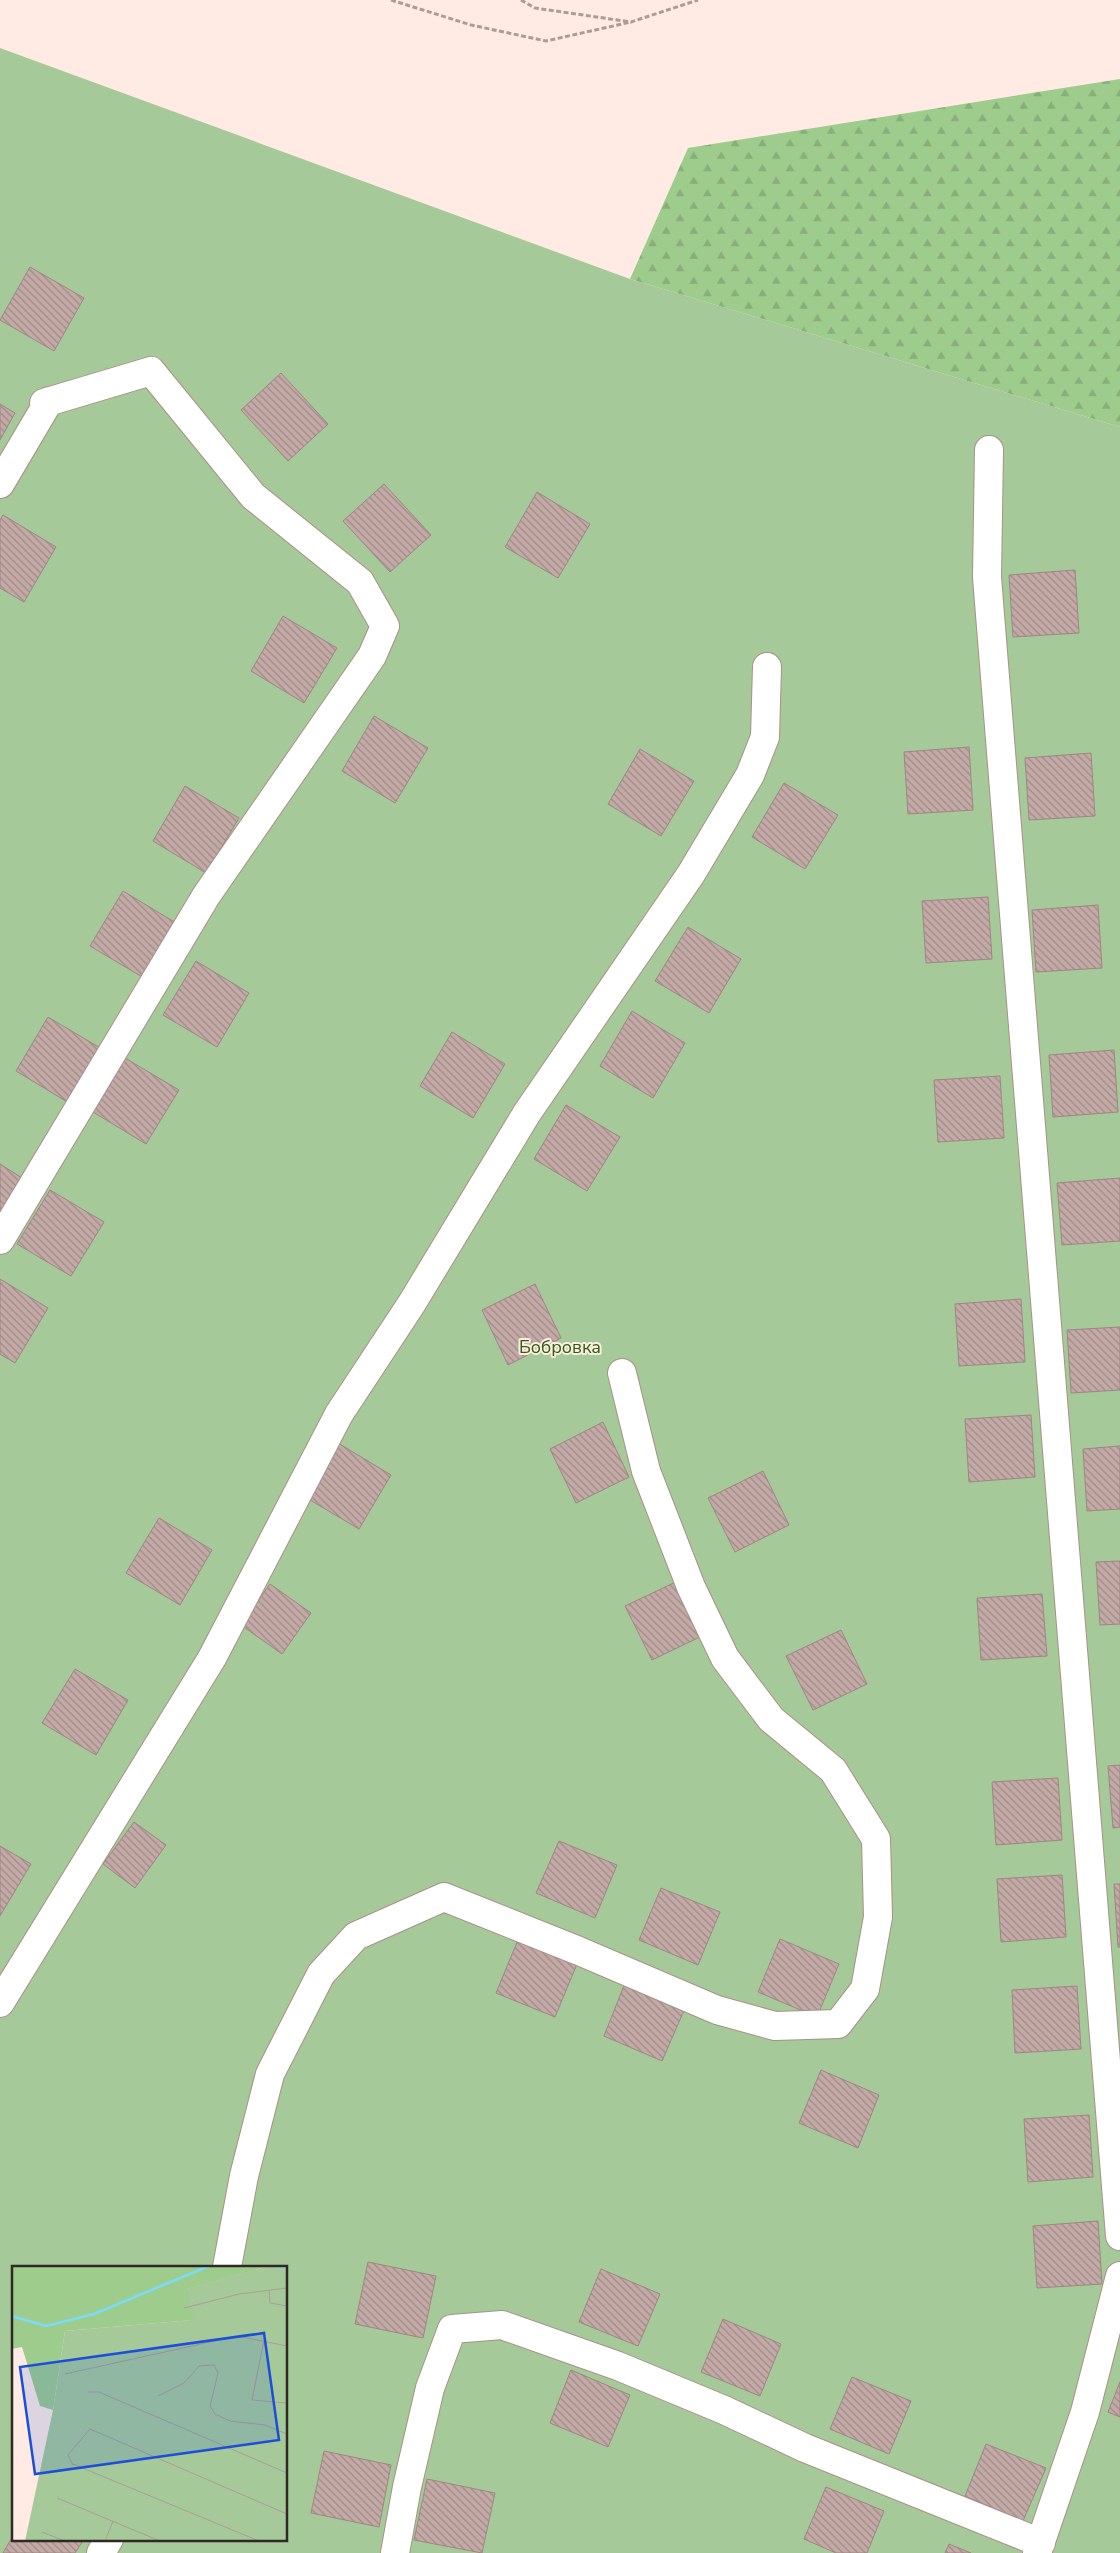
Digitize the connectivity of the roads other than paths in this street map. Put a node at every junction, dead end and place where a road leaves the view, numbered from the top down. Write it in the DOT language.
graph roads {
  1 [pos="989,450"];
  2 [pos="0,484"];
  3 [pos="767,667"];
  4 [pos="0,1240"];
  5 [pos="622,1373"];
  6 [pos="0,2004"];
  7 [pos="1120,2236"];
  8 [pos="227,2266"];
  9 [pos="1120,2276"];
  10 [pos="108,2540"];
  11 [pos="1039,2548"];
  12 [pos="101,2553"];
  13 [pos="395,2553"];
  1 -- 7 [label="street"];
  2 -- 4 [label="street"];
  3 -- 6 [label="street"];
  5 -- 8 [label="street"];
  9 -- 11 [label="street"];
  10 -- 12 [label="street"];
  11 -- 13 [label="street"];
}
